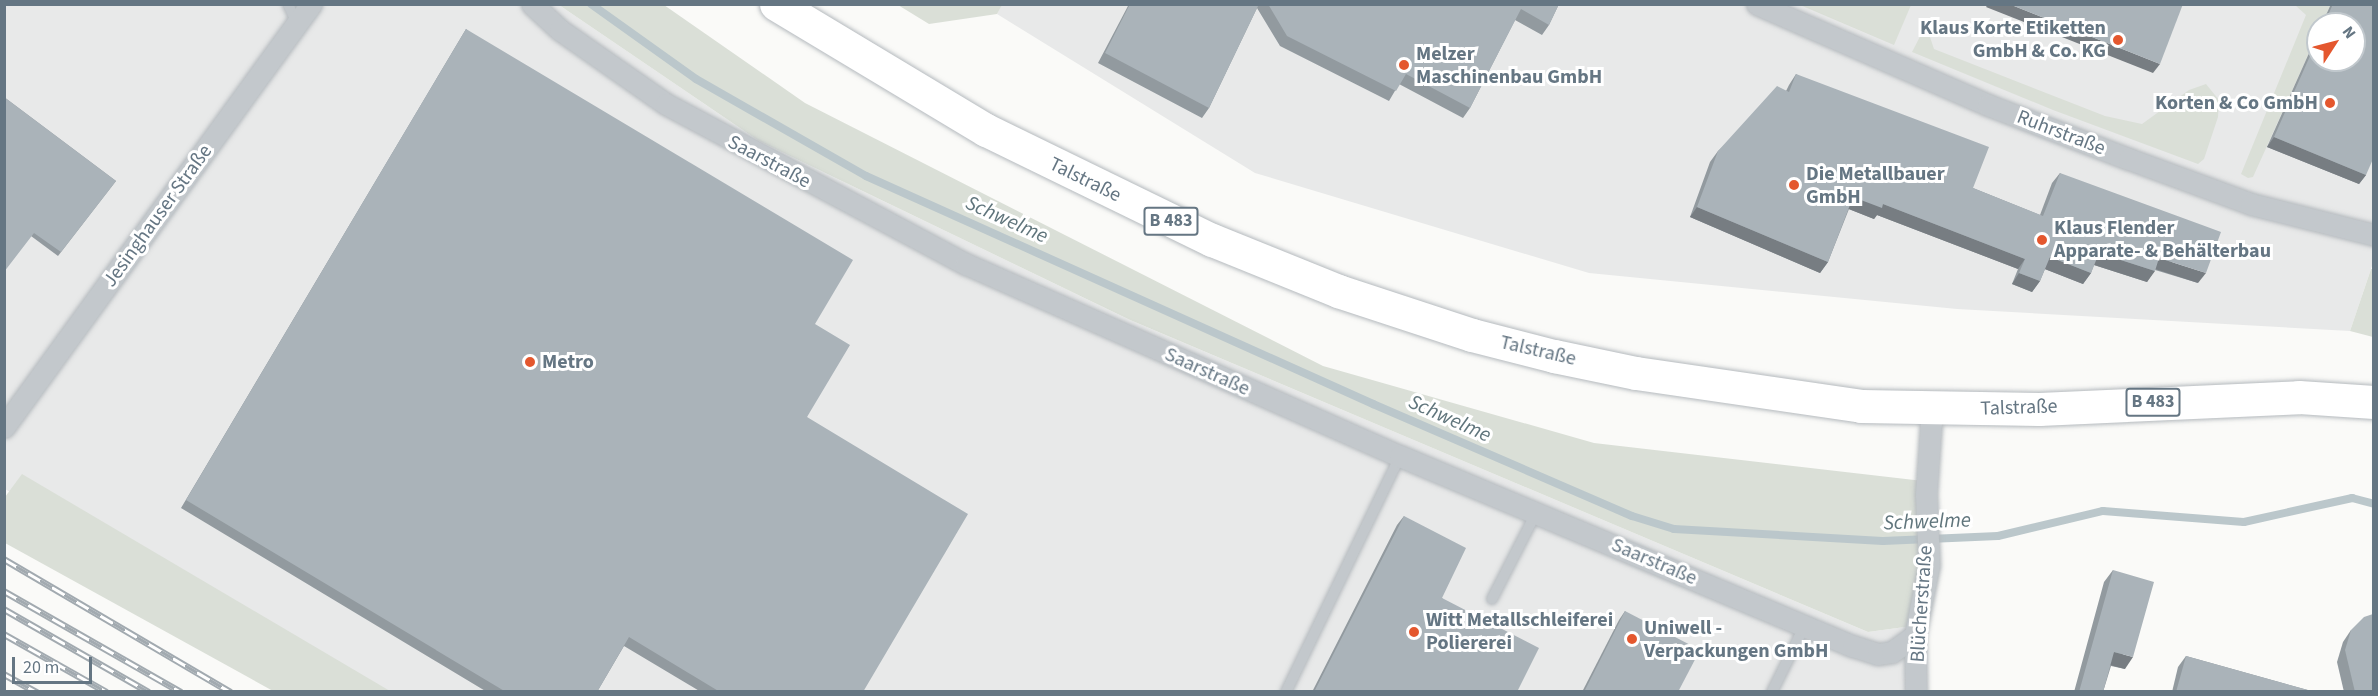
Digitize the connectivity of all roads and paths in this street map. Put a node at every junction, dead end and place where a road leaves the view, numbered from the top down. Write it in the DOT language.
graph roads {
  1 [pos="311,4"];
  2 [pos="532,4"];
  3 [pos="776,4"];
  4 [pos="1757,4"];
  5 [pos="293,14"];
  6 [pos="2373,235"];
  7 [pos="2373,402"];
  8 [pos="1932,409"];
  9 [pos="4,427"];
  10 [pos="1400,456"];
  11 [pos="1536,513"];
  12 [pos="1492,599"];
  13 [pos="1805,625"];
  14 [pos="1915,635"];
  15 [pos="1916,684"];
  16 [pos="1286,692"];
  17 [pos="1772,692"];
  1 -- 5 [label="street, Jesinghauser Straße"];
  2 -- 10 [label="street, Saarstraße"];
  3 -- 8 [label="main road, Talstraße / B 483"];
  4 -- 6 [label="street, Ruhrstraße"];
  5 -- 9 [label="street, Jesinghauser Straße"];
  7 -- 8 [label="main road, Talstraße / B 483"];
  8 -- 14 [label="street, Blücherstraße"];
  10 -- 11 [label="street, Saarstraße"];
  10 -- 16 [label="lane"];
  11 -- 12 [label="lane"];
  11 -- 13 [label="street, Saarstraße"];
  13 -- 14 [label="street, Saarstraße"];
  13 -- 17 [label="lane"];
  14 -- 15 [label="street, Blücherstraße"];
}
